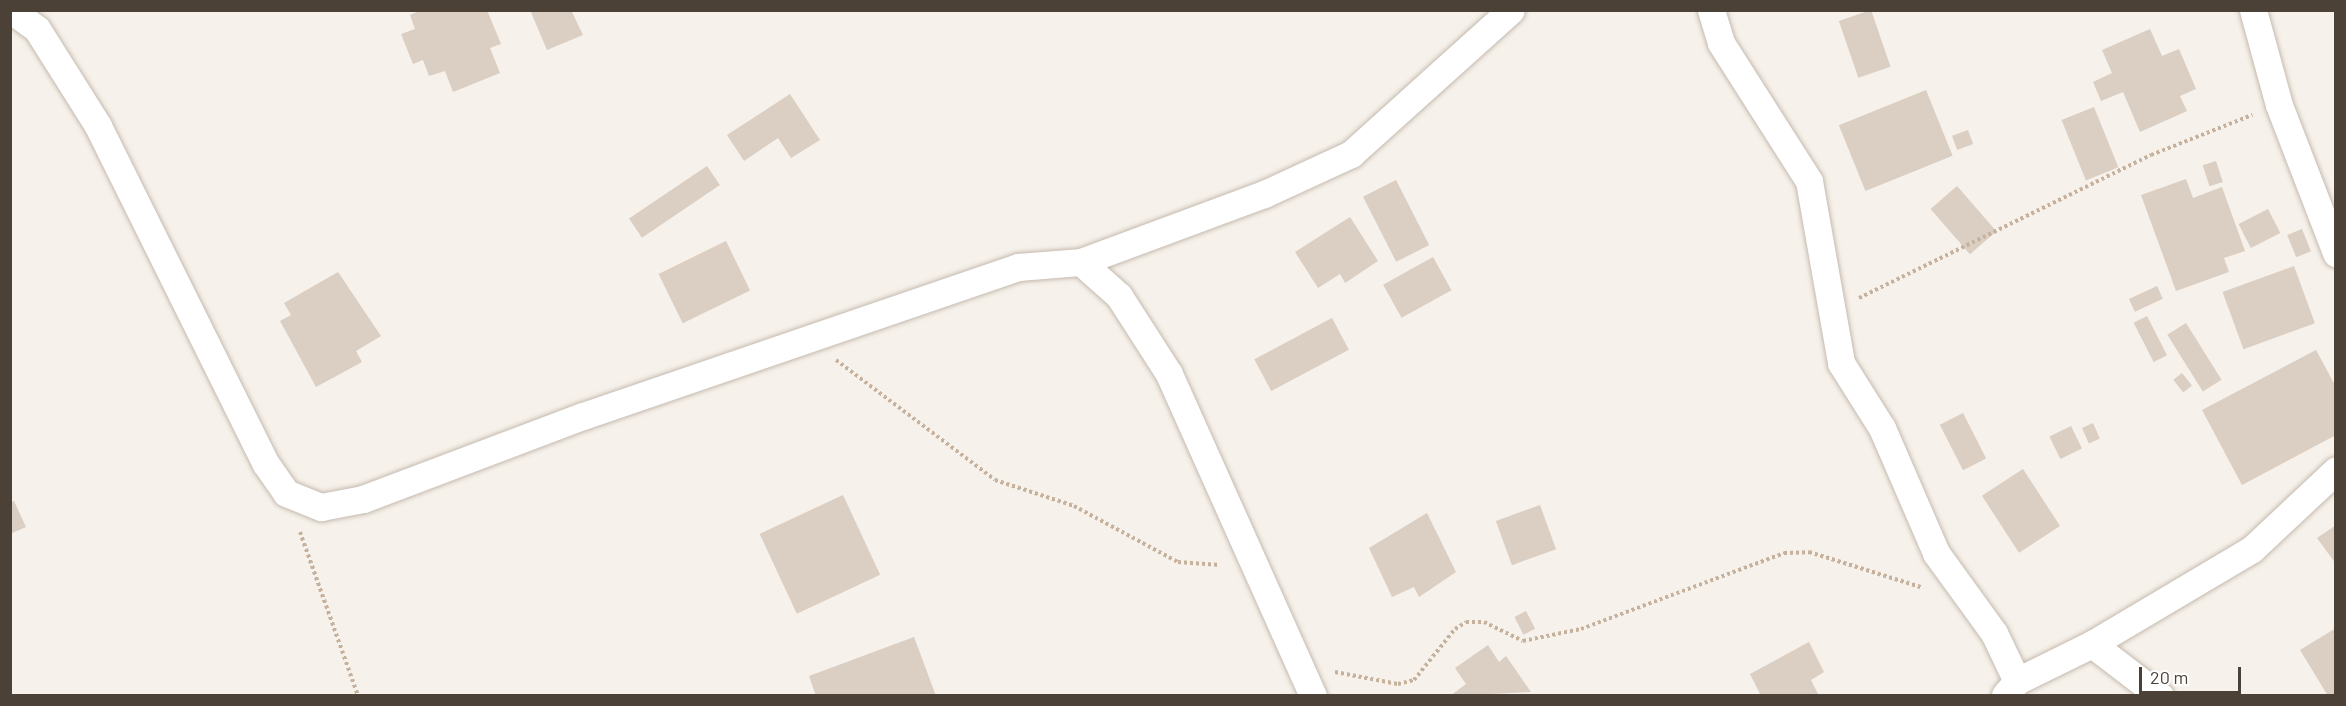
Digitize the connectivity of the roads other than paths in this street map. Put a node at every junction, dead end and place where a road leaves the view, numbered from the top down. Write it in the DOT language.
graph roads {
  1 [pos="11,10"];
  2 [pos="1510,10"];
  3 [pos="1712,10"];
  4 [pos="2253,10"];
  5 [pos="2336,253"];
  6 [pos="1081,262"];
  7 [pos="2336,470"];
  8 [pos="2092,644"];
  9 [pos="2011,688"];
  10 [pos="1310,695"];
  11 [pos="2160,696"];
  1 -- 6 [label="street"];
  2 -- 6 [label="street"];
  3 -- 9 [label="street"];
  4 -- 5 [label="street"];
  6 -- 10 [label="street"];
  7 -- 8 [label="street"];
  8 -- 9 [label="street"];
  8 -- 11 [label="street"];
}
